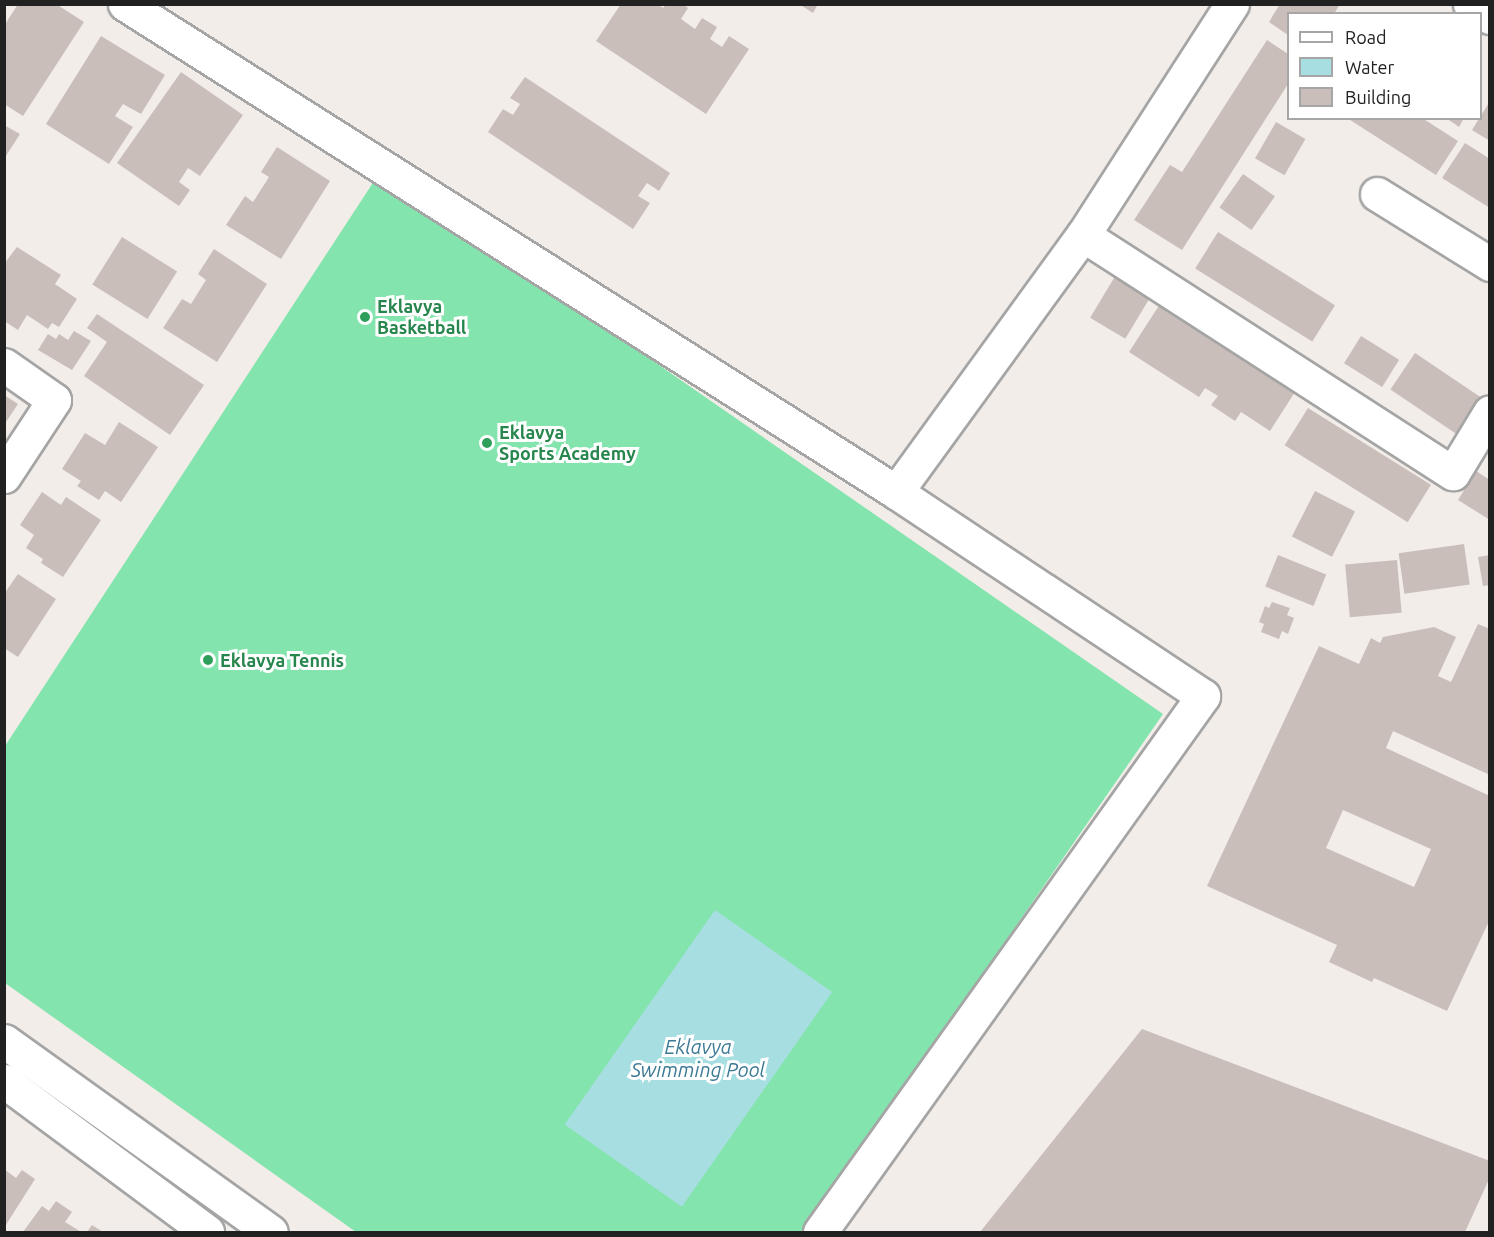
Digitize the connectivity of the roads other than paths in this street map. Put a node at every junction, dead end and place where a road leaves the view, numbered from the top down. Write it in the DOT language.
graph roads {
  1 [pos="124,4"];
  2 [pos="1232,4"];
  3 [pos="1470,4"];
  4 [pos="1490,17"];
  5 [pos="1377,194"];
  6 [pos="1083,235"];
  7 [pos="1490,264"];
  8 [pos="4,365"];
  9 [pos="1490,412"];
  10 [pos="1480,450"];
  11 [pos="4,476"];
  12 [pos="896,492"];
  13 [pos="4,1041"];
  14 [pos="4,1081"];
  15 [pos="207,1233"];
  16 [pos="271,1233"];
  17 [pos="820,1233"];
  1 -- 12 [label="street"];
  2 -- 6 [label="street"];
  3 -- 4 [label="street"];
  5 -- 7 [label="street"];
  6 -- 10 [label="street"];
  6 -- 12 [label="street"];
  8 -- 11 [label="street"];
  9 -- 10 [label="street"];
  12 -- 17 [label="street"];
  13 -- 16 [label="street"];
  14 -- 15 [label="street"];
}
